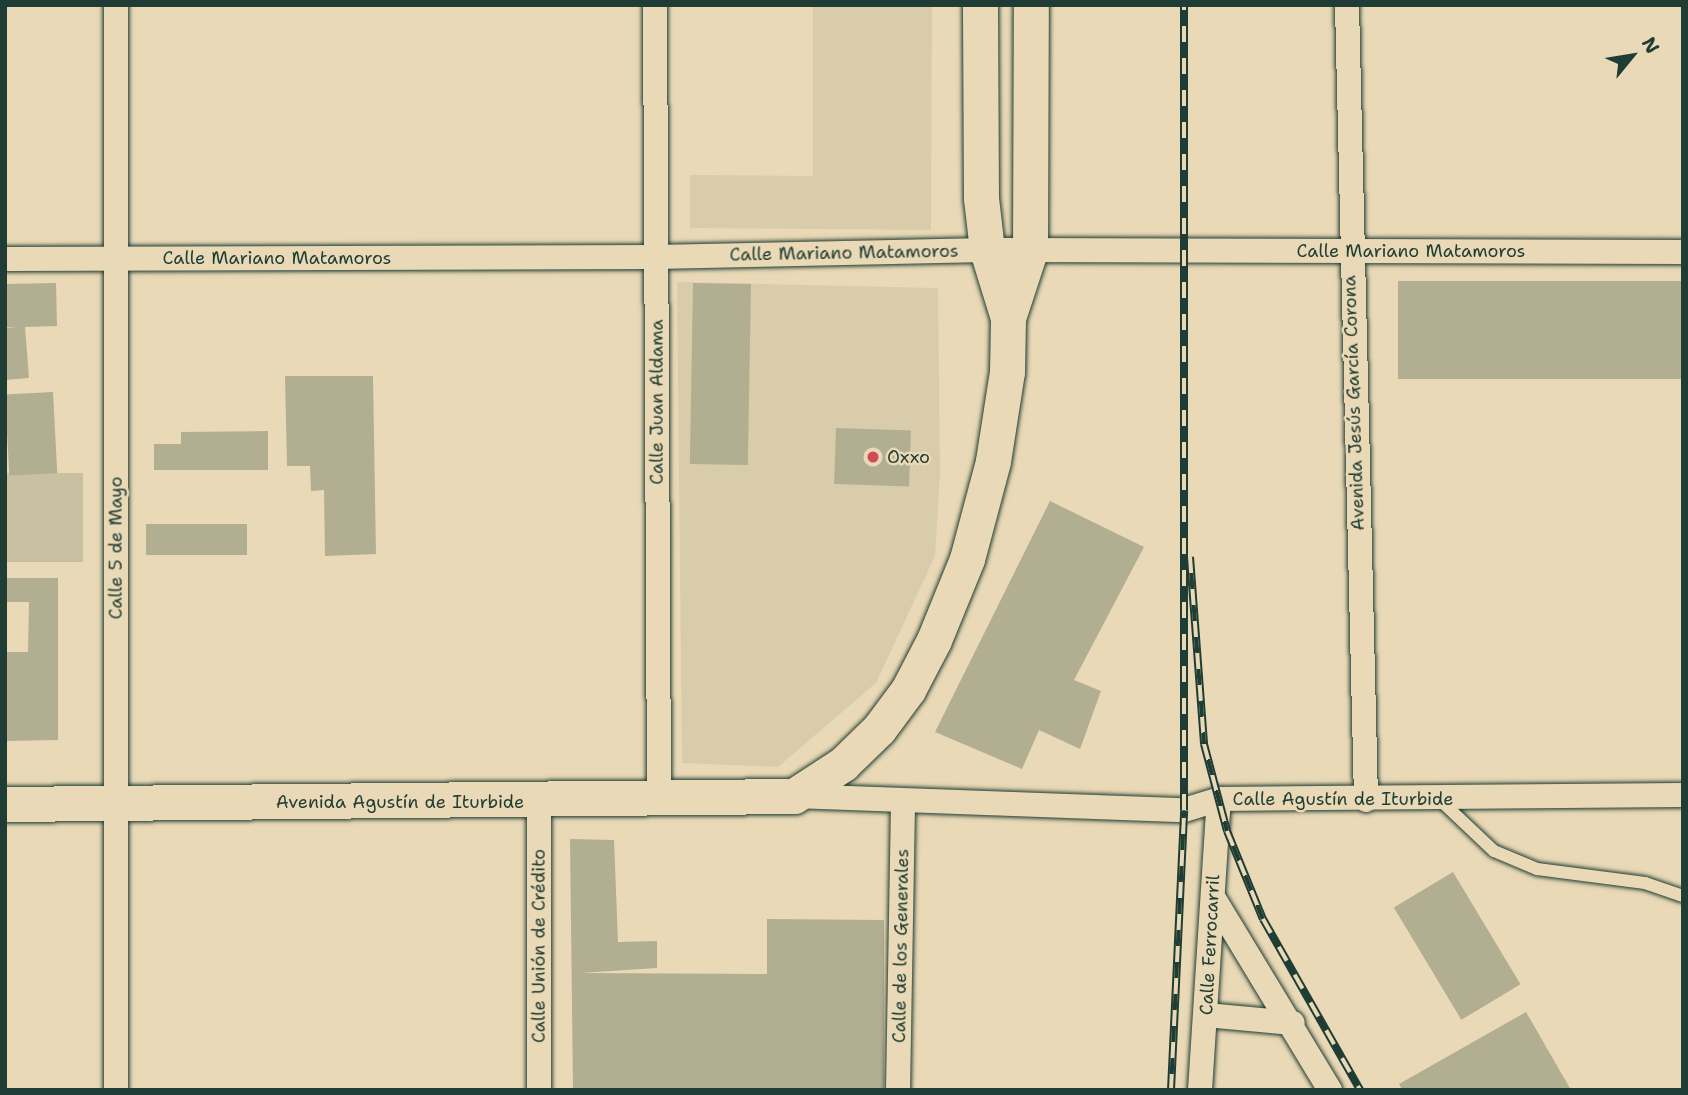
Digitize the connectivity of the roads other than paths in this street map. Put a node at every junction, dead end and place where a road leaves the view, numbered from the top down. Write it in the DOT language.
graph roads {
  1 [pos="116,5"];
  2 [pos="655,5"];
  3 [pos="980,5"];
  4 [pos="1031,5"];
  5 [pos="1348,5"];
  6 [pos="986,250"];
  7 [pos="1030,251"];
  8 [pos="1350,251"];
  9 [pos="1683,252"];
  10 [pos="656,257"];
  11 [pos="5,259"];
  12 [pos="116,259"];
  13 [pos="1007,318"];
  14 [pos="1683,794"];
  15 [pos="794,796"];
  16 [pos="1219,799"];
  17 [pos="1439,799"];
  18 [pos="659,800"];
  19 [pos="1366,800"];
  20 [pos="539,802"];
  21 [pos="116,803"];
  22 [pos="903,803"];
  23 [pos="5,804"];
  24 [pos="1683,896"];
  25 [pos="1213,897"];
  26 [pos="1206,1016"];
  27 [pos="1293,1023"];
  28 [pos="116,1090"];
  29 [pos="539,1090"];
  30 [pos="898,1090"];
  31 [pos="1200,1090"];
  32 [pos="1330,1090"];
  1 -- 12 [label="street, Calle 5 de Mayo"];
  2 -- 10 [label="street, Calle Juan Aldama"];
  3 -- 6 [label="street"];
  4 -- 7 [label="street"];
  5 -- 8 [label="street, Avenida Jesús García Corona"];
  6 -- 7 [label="street, Calle Mariano Matamoros"];
  6 -- 10 [label="street, Calle Mariano Matamoros"];
  6 -- 13 [label="street"];
  7 -- 8 [label="street, Calle Mariano Matamoros"];
  7 -- 13 [label="street"];
  8 -- 9 [label="street, Calle Mariano Matamoros"];
  8 -- 19 [label="street, Avenida Jesús García Corona"];
  10 -- 12 [label="street, Calle Mariano Matamoros"];
  10 -- 18 [label="street, Calle Juan Aldama"];
  11 -- 12 [label="street, Calle Mariano Matamoros"];
  12 -- 21 [label="street, Calle 5 de Mayo"];
  13 -- 15 [label="street"];
  14 -- 17 [label="street, Calle Agustín de Iturbide"];
  15 -- 18 [label="street, Avenida Agustín de Iturbide"];
  15 -- 22 [label="street, Calle Agustín de Iturbide"];
  16 -- 19 [label="street, Calle Agustín de Iturbide"];
  16 -- 22 [label="street, Calle Agustín de Iturbide"];
  16 -- 25 [label="street, Calle Ferrocarril"];
  17 -- 19 [label="street, Calle Agustín de Iturbide"];
  17 -- 24 [label="lane"];
  18 -- 20 [label="street, Avenida Agustín de Iturbide"];
  20 -- 21 [label="street, Avenida Agustín de Iturbide"];
  20 -- 29 [label="street, Calle Unión de Crédito"];
  21 -- 23 [label="street, Avenida Agustín de Iturbide"];
  21 -- 28 [label="street, Calle 5 de Mayo"];
  22 -- 30 [label="street, Calle de los Generales"];
  25 -- 26 [label="street, Calle Ferrocarril"];
  25 -- 27 [label="street"];
  26 -- 27 [label="street"];
  26 -- 31 [label="street, Calle Ferrocarril"];
  27 -- 32 [label="street"];
}
